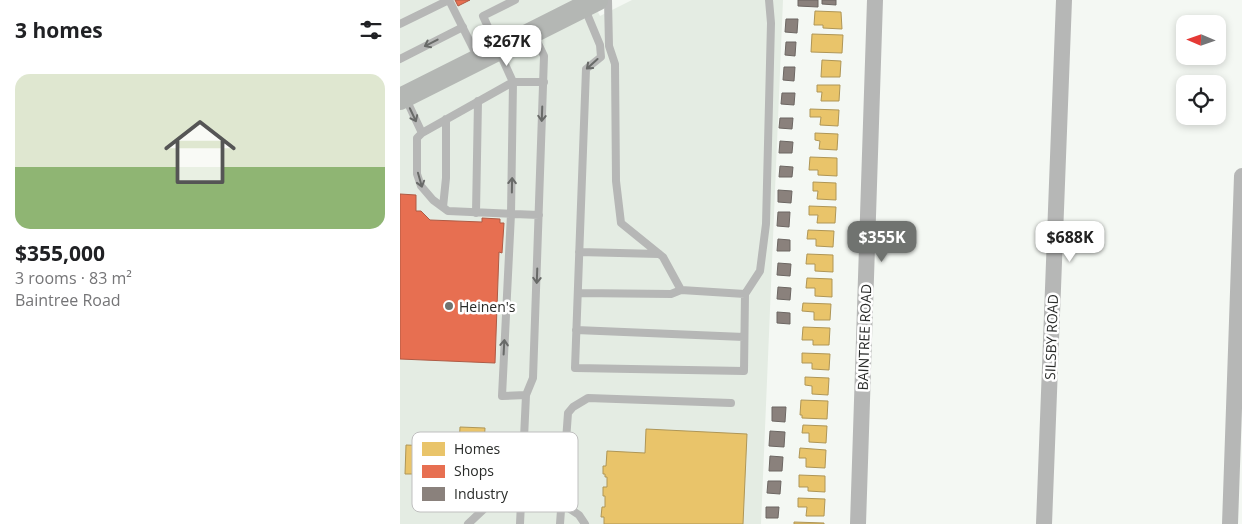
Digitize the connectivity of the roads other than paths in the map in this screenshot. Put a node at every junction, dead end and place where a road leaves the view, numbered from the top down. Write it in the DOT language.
graph roads {
  1 [pos="449,0"];
  2 [pos="515,0"];
  3 [pos="608,0"];
  4 [pos="769,0"];
  5 [pos="876,0"];
  6 [pos="1064,0"];
  7 [pos="587,2"];
  8 [pos="400,24"];
  9 [pos="462,27"];
  10 [pos="533,33"];
  11 [pos="488,55"];
  12 [pos="400,59"];
  13 [pos="513,82"];
  14 [pos="544,82"];
  15 [pos="402,98"];
  16 [pos="478,101"];
  17 [pos="446,119"];
  18 [pos="422,133"];
  19 [pos="1242,176"];
  20 [pos="443,207"];
  21 [pos="476,213"];
  22 [pos="511,214"];
  23 [pos="539,215"];
  24 [pos="579,252"];
  25 [pos="658,254"];
  26 [pos="680,290"];
  27 [pos="578,293"];
  28 [pos="745,294"];
  29 [pos="576,330"];
  30 [pos="744,337"];
  31 [pos="526,395"];
  32 [pos="730,403"];
  33 [pos="524,432"];
  34 [pos="567,432"];
  35 [pos="481,512"];
  36 [pos="574,512"];
  37 [pos="468,524"];
  38 [pos="585,524"];
  39 [pos="858,524"];
  40 [pos="1044,524"];
  41 [pos="1230,524"];
  1 -- 8 [label="lane"];
  1 -- 9 [label="lane"];
  2 -- 11 [label="lane"];
  3 -- 25 [label="lane"];
  4 -- 28 [label="lane"];
  5 -- 39 [label="street, BAINTREE ROAD"];
  6 -- 40 [label="street, SILSBY ROAD"];
  7 -- 10 [label="main road"];
  7 -- 24 [label="lane, one-way"];
  9 -- 11 [label="lane"];
  9 -- 12 [label="lane, one-way"];
  10 -- 11 [label="main road"];
  10 -- 14 [label="lane"];
  11 -- 13 [label="lane"];
  11 -- 15 [label="main road"];
  13 -- 14 [label="lane"];
  13 -- 16 [label="lane"];
  22 -- 13 [label="lane, one-way"];
  14 -- 23 [label="lane, one-way"];
  15 -- 18 [label="lane, one-way"];
  16 -- 17 [label="lane"];
  16 -- 21 [label="lane"];
  17 -- 18 [label="lane"];
  17 -- 20 [label="lane"];
  18 -- 20 [label="lane, one-way"];
  19 -- 41 [label="street"];
  20 -- 21 [label="lane"];
  21 -- 22 [label="lane"];
  22 -- 23 [label="lane"];
  31 -- 22 [label="lane, one-way"];
  23 -- 31 [label="lane, one-way"];
  24 -- 25 [label="lane"];
  24 -- 27 [label="lane"];
  25 -- 26 [label="lane"];
  26 -- 27 [label="lane"];
  26 -- 28 [label="lane"];
  27 -- 29 [label="lane"];
  28 -- 30 [label="lane"];
  29 -- 30 [label="lane"];
  29 -- 30 [label="lane"];
  31 -- 33 [label="lane"];
  32 -- 34 [label="lane"];
  35 -- 37 [label="lane"];
  36 -- 38 [label="lane"];
}
